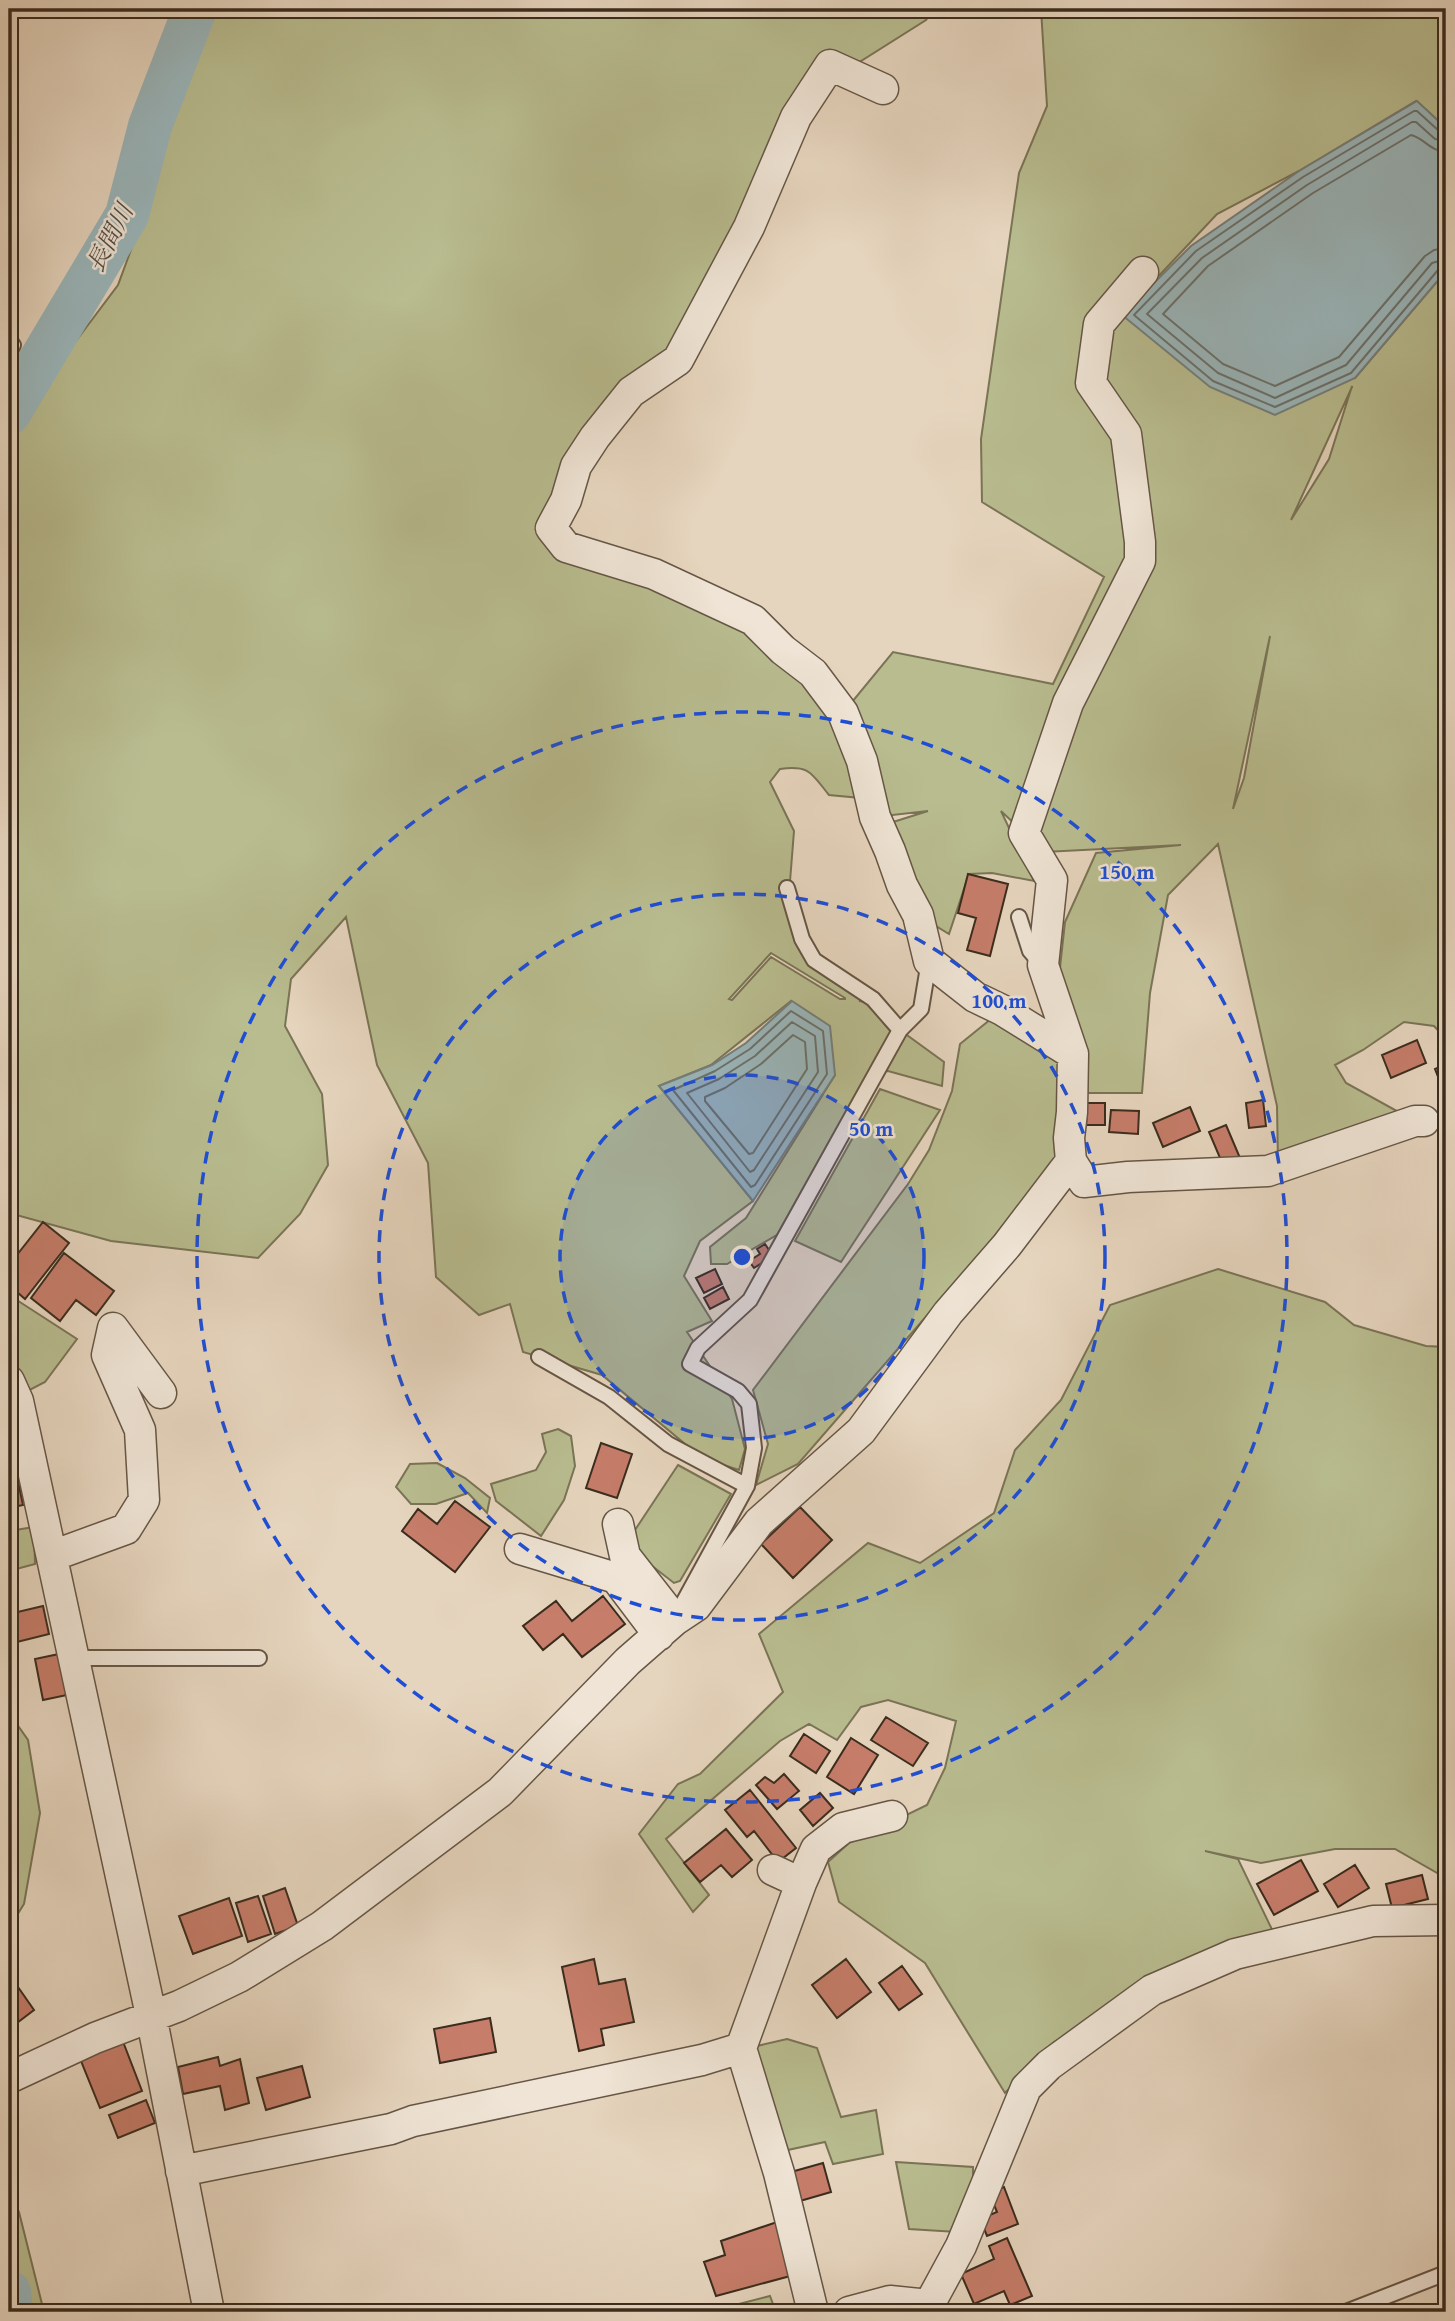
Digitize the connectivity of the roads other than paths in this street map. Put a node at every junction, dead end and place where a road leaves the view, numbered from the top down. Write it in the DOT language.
graph roads {
  1 [pos="883,89"];
  2 [pos="1143,272"];
  3 [pos="9,343"];
  4 [pos="9,352"];
  5 [pos="788,888"];
  6 [pos="1019,917"];
  7 [pos="929,961"];
  8 [pos="1042,965"];
  9 [pos="900,1030"];
  10 [pos="1073,1054"];
  11 [pos="1424,1121"];
  12 [pos="1071,1161"];
  13 [pos="538,1357"];
  14 [pos="9,1381"];
  15 [pos="161,1393"];
  16 [pos="747,1486"];
  17 [pos="618,1524"];
  18 [pos="520,1549"];
  19 [pos="51,1556"];
  20 [pos="667,1628"];
  21 [pos="74,1658"];
  22 [pos="260,1658"];
  23 [pos="892,1816"];
  24 [pos="773,1870"];
  25 [pos="801,1883"];
  26 [pos="1446,1920"];
  27 [pos="151,2015"];
  28 [pos="741,2048"];
  29 [pos="9,2078"];
  30 [pos="181,2171"];
  31 [pos="1446,2273"];
  32 [pos="930,2309"];
  33 [pos="209,2312"];
  34 [pos="813,2312"];
  35 [pos="849,2312"];
  36 [pos="1346,2312"];
  1 -- 7 [label="street"];
  2 -- 8 [label="street"];
  3 -- 4 [label="lane"];
  5 -- 9 [label="lane"];
  6 -- 8 [label="lane"];
  7 -- 9 [label="lane"];
  7 -- 10 [label="street"];
  8 -- 10 [label="street"];
  9 -- 16 [label="lane"];
  10 -- 12 [label="street"];
  11 -- 12 [label="street"];
  12 -- 20 [label="street"];
  13 -- 16 [label="lane"];
  14 -- 19 [label="street"];
  15 -- 19 [label="street"];
  16 -- 20 [label="lane"];
  17 -- 20 [label="street"];
  18 -- 20 [label="street"];
  19 -- 21 [label="street"];
  20 -- 27 [label="street"];
  21 -- 22 [label="lane"];
  21 -- 27 [label="street"];
  23 -- 25 [label="street"];
  24 -- 25 [label="street"];
  25 -- 28 [label="street"];
  26 -- 32 [label="street"];
  27 -- 29 [label="street"];
  27 -- 30 [label="street"];
  28 -- 30 [label="street"];
  28 -- 34 [label="street"];
  30 -- 33 [label="street"];
  31 -- 36 [label="lane"];
  32 -- 35 [label="street"];
}
